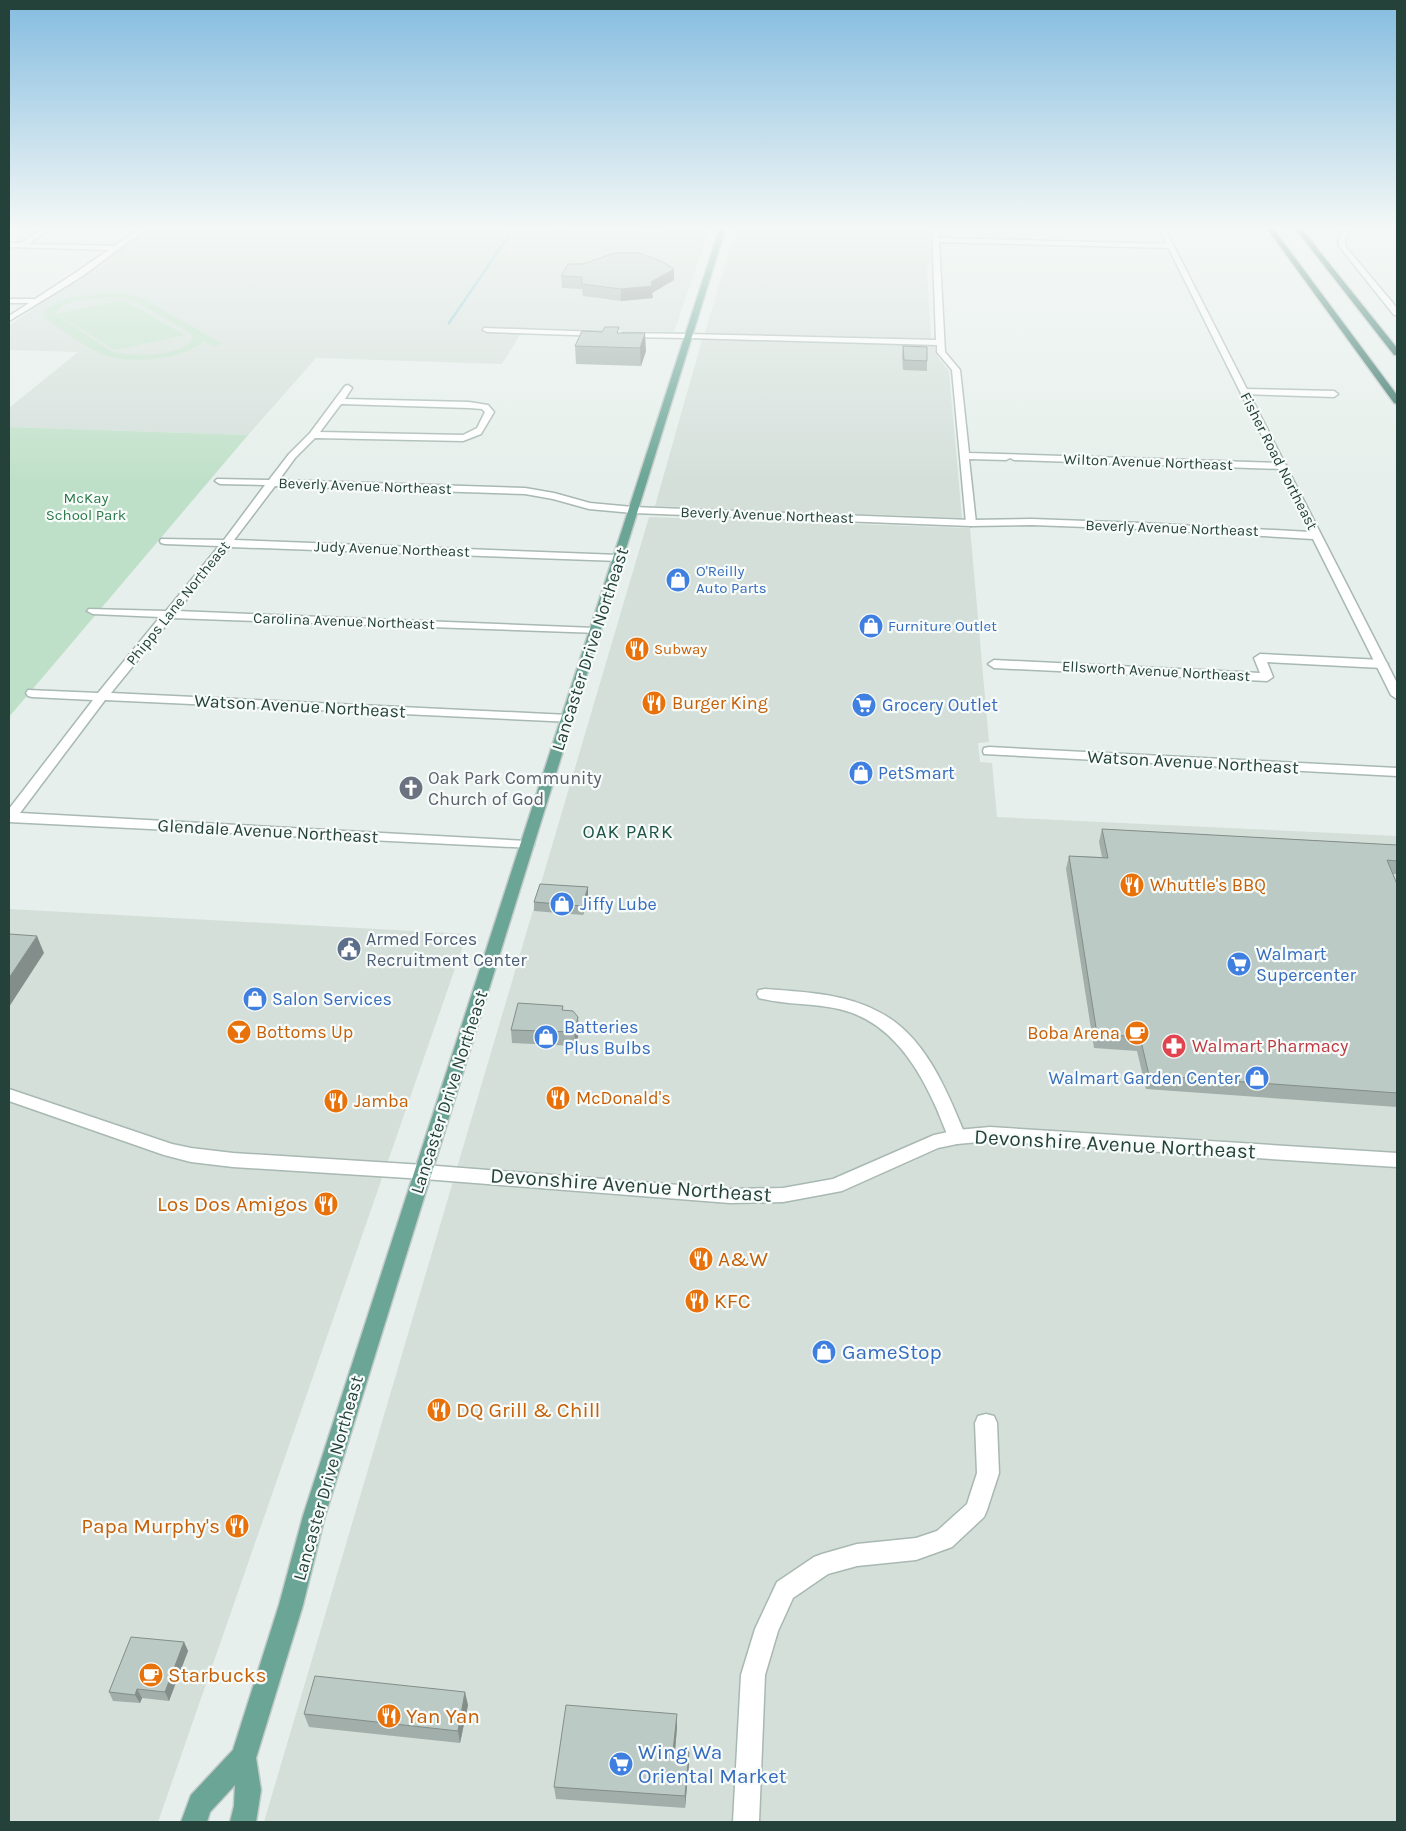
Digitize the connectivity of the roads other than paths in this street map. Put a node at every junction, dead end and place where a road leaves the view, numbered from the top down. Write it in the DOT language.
graph roads {
  1 [pos="696,312"];
  2 [pos="940,312"];
  3 [pos="1204,312"];
  4 [pos="1331,312"];
  5 [pos="1365,312"];
  6 [pos="487,330"];
  7 [pos="688,336"];
  8 [pos="941,343"];
  9 [pos="1397,353"];
  10 [pos="348,388"];
  11 [pos="1244,392"];
  12 [pos="1334,394"];
  13 [pos="340,401"];
  14 [pos="1397,401"];
  15 [pos="313,435"];
  16 [pos="964,456"];
  17 [pos="1282,466"];
  18 [pos="220,481"];
  19 [pos="272,483"];
  20 [pos="633,510"];
  21 [pos="970,523"];
  22 [pos="1317,536"];
  23 [pos="165,541"];
  24 [pos="227,543"];
  25 [pos="619,558"];
  26 [pos="93,610"];
  27 [pos="169,614"];
  28 [pos="595,632"];
  29 [pos="994,664"];
  30 [pos="1382,664"];
  31 [pos="32,693"];
  32 [pos="1397,695"];
  33 [pos="102,696"];
  34 [pos="568,718"];
  35 [pos="989,751"];
  36 [pos="1397,772"];
  37 [pos="9,818"];
  38 [pos="528,845"];
  39 [pos="765,994"];
  40 [pos="9,1095"];
  41 [pos="957,1137"];
  42 [pos="1397,1160"];
  43 [pos="424,1172"];
  44 [pos="986,1424"];
  45 [pos="243,1758"];
  46 [pos="194,1822"];
  47 [pos="243,1822"];
  48 [pos="746,1822"];
  1 -- 7 [label="main road, Lancaster Drive Northeast"];
  2 -- 8 [label="street"];
  3 -- 11 [label="street, Fisher Road Northeast"];
  4 -- 14 [label="highway"];
  5 -- 9 [label="highway"];
  6 -- 7 [label="street"];
  7 -- 8 [label="street"];
  7 -- 20 [label="main road, Lancaster Drive Northeast"];
  8 -- 16 [label="street"];
  10 -- 13 [label="street, Phipps Lane Northeast"];
  11 -- 12 [label="street"];
  11 -- 17 [label="street, Fisher Road Northeast"];
  13 -- 15 [label="street, Phipps Lane Northeast"];
  13 -- 15 [label="street"];
  15 -- 19 [label="street, Phipps Lane Northeast"];
  16 -- 17 [label="street, Wilton Avenue Northeast"];
  16 -- 21 [label="street"];
  17 -- 22 [label="street, Fisher Road Northeast"];
  18 -- 19 [label="street, Beverly Avenue Northeast"];
  19 -- 20 [label="street, Beverly Avenue Northeast"];
  19 -- 24 [label="street, Phipps Lane Northeast"];
  20 -- 21 [label="street, Beverly Avenue Northeast"];
  20 -- 25 [label="main road, Lancaster Drive Northeast"];
  21 -- 22 [label="street, Beverly Avenue Northeast"];
  22 -- 30 [label="street, Fisher Road Northeast"];
  23 -- 24 [label="street, Judy Avenue Northeast"];
  24 -- 25 [label="street, Judy Avenue Northeast"];
  24 -- 27 [label="street, Phipps Lane Northeast"];
  25 -- 28 [label="main road, Lancaster Drive Northeast"];
  26 -- 27 [label="street, Carolina Avenue Northeast"];
  27 -- 28 [label="street, Carolina Avenue Northeast"];
  27 -- 33 [label="street, Phipps Lane Northeast"];
  28 -- 34 [label="main road, Lancaster Drive Northeast"];
  29 -- 30 [label="street, Ellsworth Avenue Northeast"];
  30 -- 32 [label="street, Fisher Road Northeast"];
  31 -- 33 [label="street, Watson Avenue Northeast"];
  33 -- 34 [label="street, Watson Avenue Northeast"];
  33 -- 37 [label="street, Phipps Lane Northeast"];
  34 -- 38 [label="main road, Lancaster Drive Northeast"];
  35 -- 36 [label="street, Watson Avenue Northeast"];
  37 -- 38 [label="street, Glendale Avenue Northeast"];
  38 -- 43 [label="main road, Lancaster Drive Northeast"];
  39 -- 41 [label="street"];
  40 -- 43 [label="street, Devonshire Avenue Northeast"];
  41 -- 42 [label="street, Devonshire Avenue Northeast"];
  41 -- 43 [label="street, Devonshire Avenue Northeast"];
  43 -- 45 [label="main road, Lancaster Drive Northeast"];
  44 -- 48 [label="street"];
  45 -- 46 [label="main road, Lancaster Drive Northeast"];
  45 -- 47 [label="main road, Lancaster Drive Northeast"];
}
